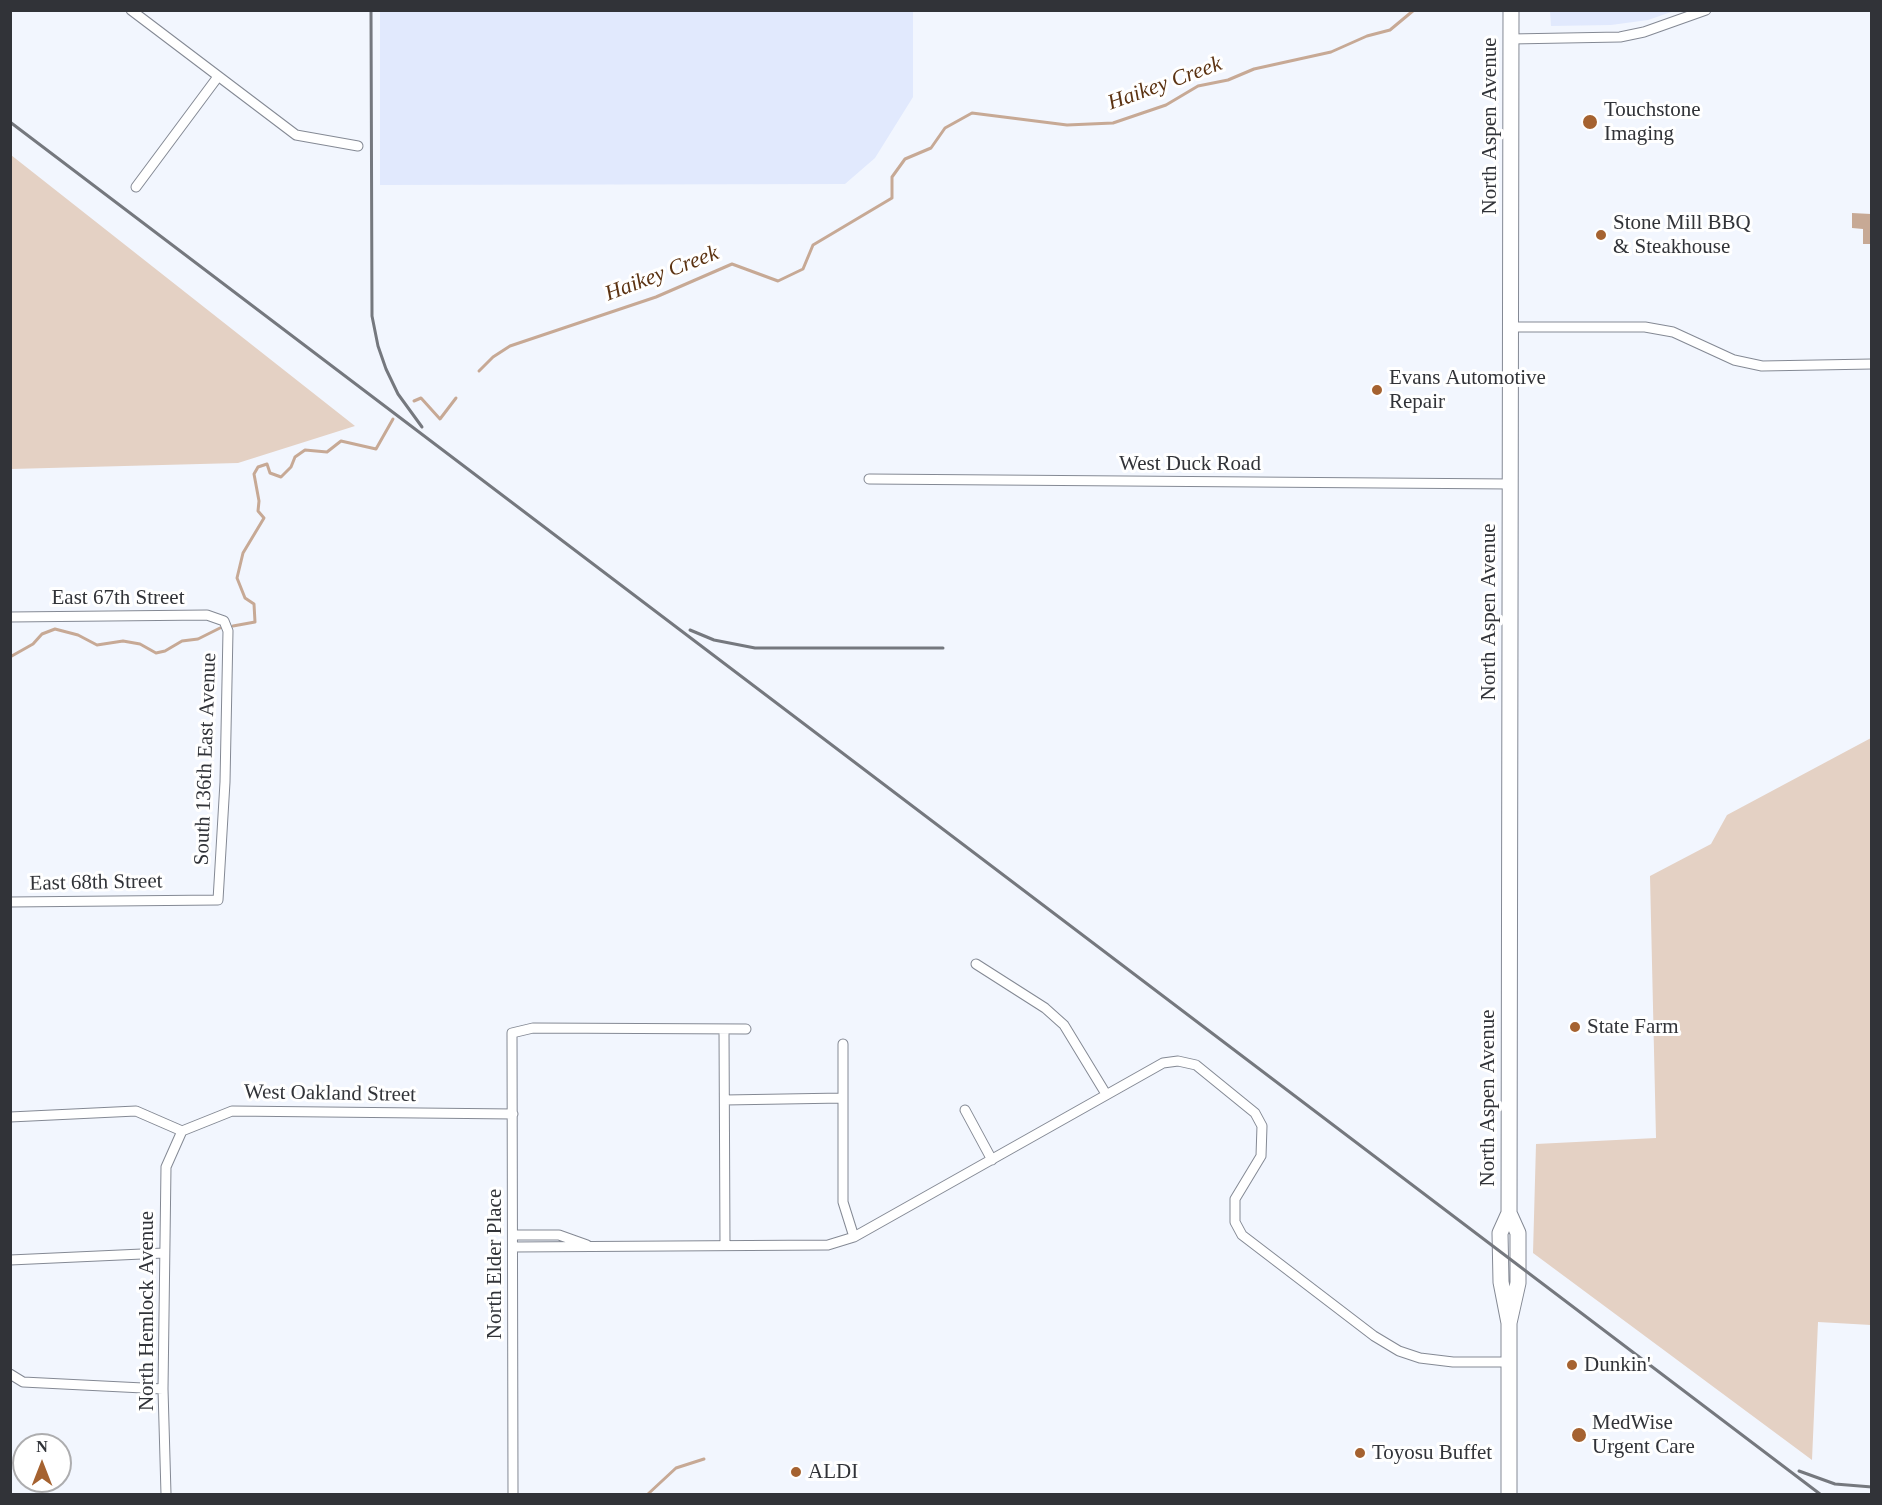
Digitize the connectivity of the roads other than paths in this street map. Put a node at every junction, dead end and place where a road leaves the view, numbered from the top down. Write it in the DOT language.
graph roads {
  1 [pos="131,10"];
  2 [pos="1511,10"];
  3 [pos="1706,10"];
  4 [pos="1511,39"];
  5 [pos="217,78"];
  6 [pos="358,146"];
  7 [pos="136,187"];
  8 [pos="1511,327"];
  9 [pos="1872,364"];
  10 [pos="869,479"];
  11 [pos="1510,484"];
  12 [pos="10,617"];
  13 [pos="224,621"];
  14 [pos="218,900"];
  15 [pos="10,902"];
  16 [pos="976,964"];
  17 [pos="724,1029"];
  18 [pos="746,1029"];
  19 [pos="843,1044"];
  20 [pos="1106,1094"];
  21 [pos="843,1098"];
  22 [pos="725,1100"];
  23 [pos="965,1110"];
  24 [pos="513,1114"];
  25 [pos="10,1117"];
  26 [pos="182,1131"];
  27 [pos="992,1160"];
  28 [pos="513,1235"];
  29 [pos="854,1237"];
  30 [pos="587,1245"];
  31 [pos="725,1245"];
  32 [pos="513,1247"];
  33 [pos="164,1253"];
  34 [pos="10,1260"];
  35 [pos="1509,1362"];
  36 [pos="10,1374"];
  37 [pos="163,1389"];
  38 [pos="166,1494"];
  39 [pos="513,1494"];
  40 [pos="1509,1494"];
  1 -- 5 [label="street"];
  2 -- 4 [label="main road, North Aspen Avenue"];
  3 -- 4 [label="street"];
  4 -- 8 [label="main road, North Aspen Avenue"];
  5 -- 6 [label="street"];
  5 -- 7 [label="street"];
  8 -- 9 [label="street"];
  8 -- 11 [label="main road, North Aspen Avenue"];
  10 -- 11 [label="street, West Duck Road"];
  11 -- 35 [label="main road, North Aspen Avenue"];
  12 -- 13 [label="street, East 67th Street"];
  13 -- 14 [label="street, South 136th East Avenue"];
  14 -- 15 [label="street, East 68th Street"];
  16 -- 20 [label="street"];
  17 -- 18 [label="street"];
  17 -- 22 [label="street"];
  17 -- 24 [label="street, North Elder Place"];
  19 -- 21 [label="street"];
  20 -- 27 [label="street"];
  20 -- 35 [label="street"];
  21 -- 22 [label="street"];
  21 -- 29 [label="street"];
  22 -- 31 [label="street"];
  23 -- 27 [label="street"];
  24 -- 26 [label="street, West Oakland Street"];
  24 -- 28 [label="street, North Elder Place"];
  25 -- 26 [label="street"];
  26 -- 33 [label="street, North Hemlock Avenue"];
  27 -- 29 [label="street"];
  28 -- 30 [label="street"];
  28 -- 32 [label="street, North Elder Place"];
  29 -- 31 [label="street"];
  30 -- 31 [label="street"];
  30 -- 32 [label="street"];
  32 -- 39 [label="street, North Elder Place"];
  33 -- 34 [label="street"];
  33 -- 37 [label="street, North Hemlock Avenue"];
  35 -- 40 [label="main road, North Aspen Avenue"];
  36 -- 37 [label="street"];
  37 -- 38 [label="street, North Hemlock Avenue"];
}
